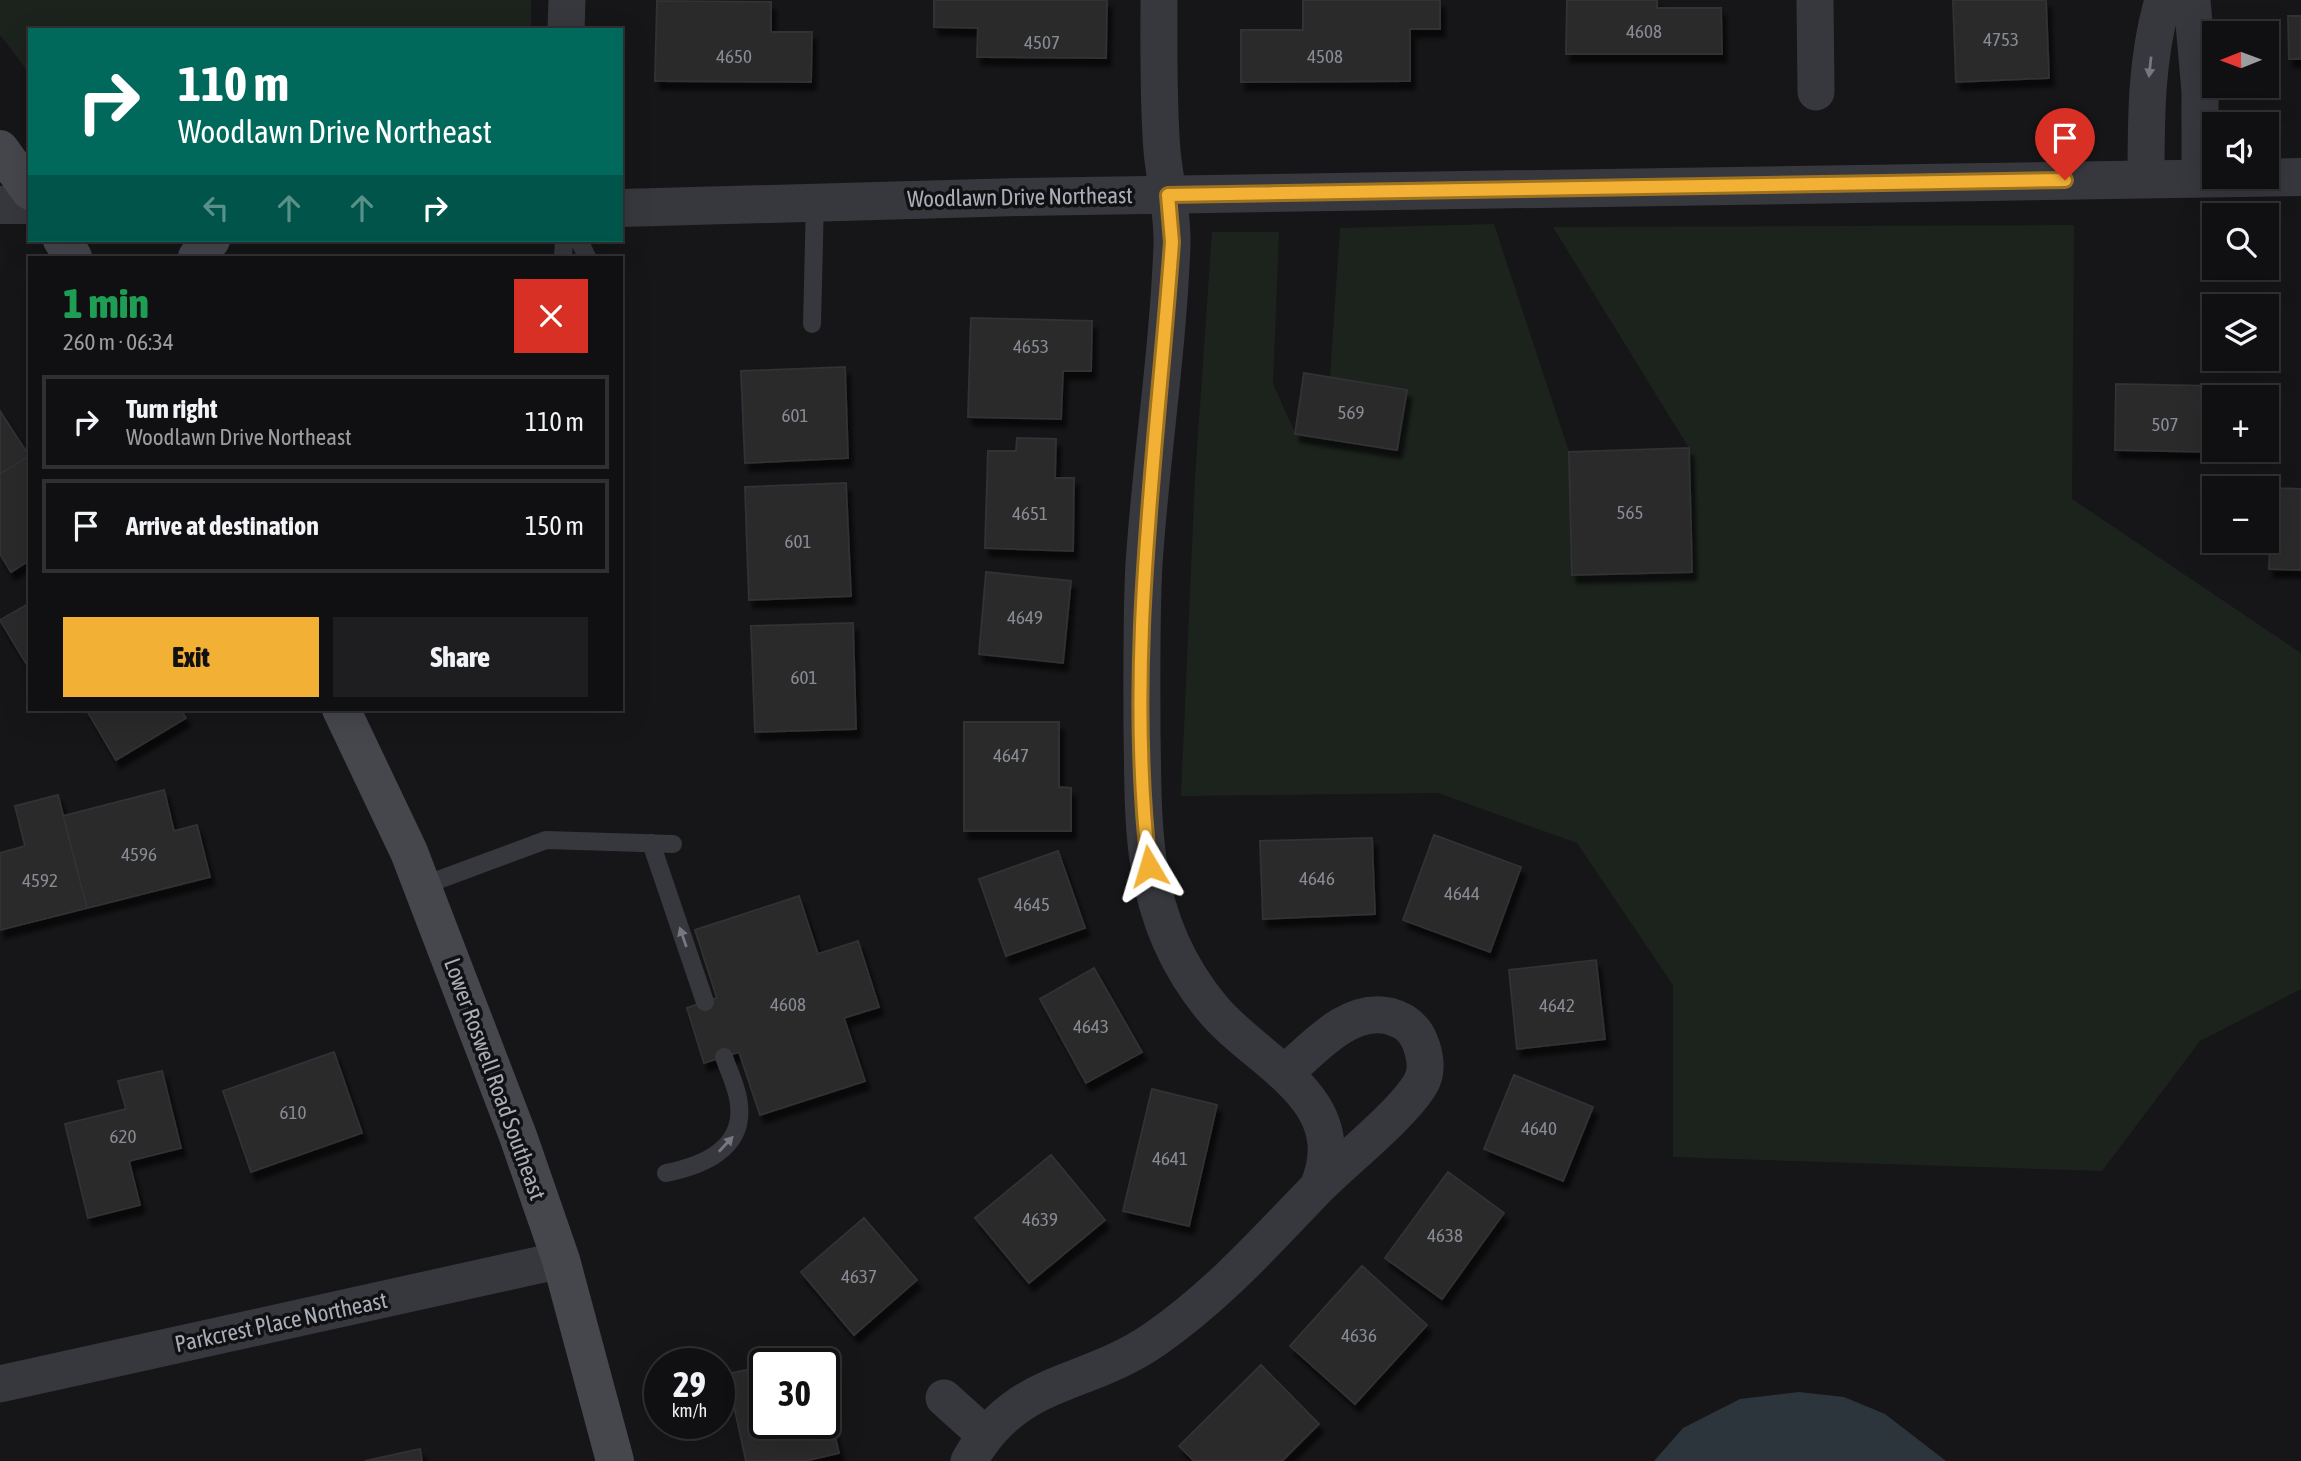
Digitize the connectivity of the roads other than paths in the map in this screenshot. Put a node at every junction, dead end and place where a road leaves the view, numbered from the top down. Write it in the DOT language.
graph roads {
  1 [pos="566,0"];
  2 [pos="1159,0"];
  3 [pos="1815,0"];
  4 [pos="2163,0"];
  5 [pos="2192,0"];
  6 [pos="566,28"];
  7 [pos="1816,92"];
  8 [pos="0,149"];
  9 [pos="2301,177"];
  10 [pos="2200,178"];
  11 [pos="2146,179"];
  12 [pos="28,188"];
  13 [pos="1168,195"];
  14 [pos="815,201"];
  15 [pos="0,205"];
  16 [pos="28,205"];
  17 [pos="623,208"];
  18 [pos="209,242"];
  19 [pos="198,256"];
  20 [pos="812,324"];
  21 [pos="342,711"];
  22 [pos="651,843"];
  23 [pos="673,844"];
  24 [pos="422,886"];
  25 [pos="705,1002"];
  26 [pos="724,1057"];
  27 [pos="1285,1073"];
  28 [pos="666,1173"];
  29 [pos="1318,1186"];
  30 [pos="561,1260"];
  31 [pos="0,1384"];
  32 [pos="944,1398"];
  33 [pos="977,1448"];
  34 [pos="615,1461"];
  1 -- 6 [label="street"];
  2 -- 13 [label="street"];
  3 -- 7 [label="street"];
  4 -- 11 [label="street, one-way"];
  5 -- 10 [label="street"];
  8 -- 12 [label="main road"];
  9 -- 10 [label="street, Woodlawn Drive Northeast"];
  10 -- 11 [label="street, Woodlawn Drive Northeast"];
  11 -- 13 [label="street, Woodlawn Drive Northeast"];
  13 -- 14 [label="street, Woodlawn Drive Northeast"];
  13 -- 27 [label="street"];
  14 -- 17 [label="street, Woodlawn Drive Northeast"];
  14 -- 20 [label="lane"];
  15 -- 16 [label="street"];
  18 -- 19 [label="main road"];
  21 -- 24 [label="main road, Lower Roswell Road Southeast"];
  22 -- 23 [label="lane"];
  22 -- 24 [label="lane"];
  25 -- 22 [label="lane, one-way"];
  24 -- 30 [label="main road, Lower Roswell Road Southeast"];
  28 -- 26 [label="lane, one-way"];
  27 -- 29 [label="street"];
  27 -- 29 [label="street"];
  29 -- 33 [label="street"];
  30 -- 31 [label="street, Parkcrest Place Northeast"];
  30 -- 34 [label="main road, Lower Roswell Road Southeast"];
  32 -- 33 [label="street"];
}
